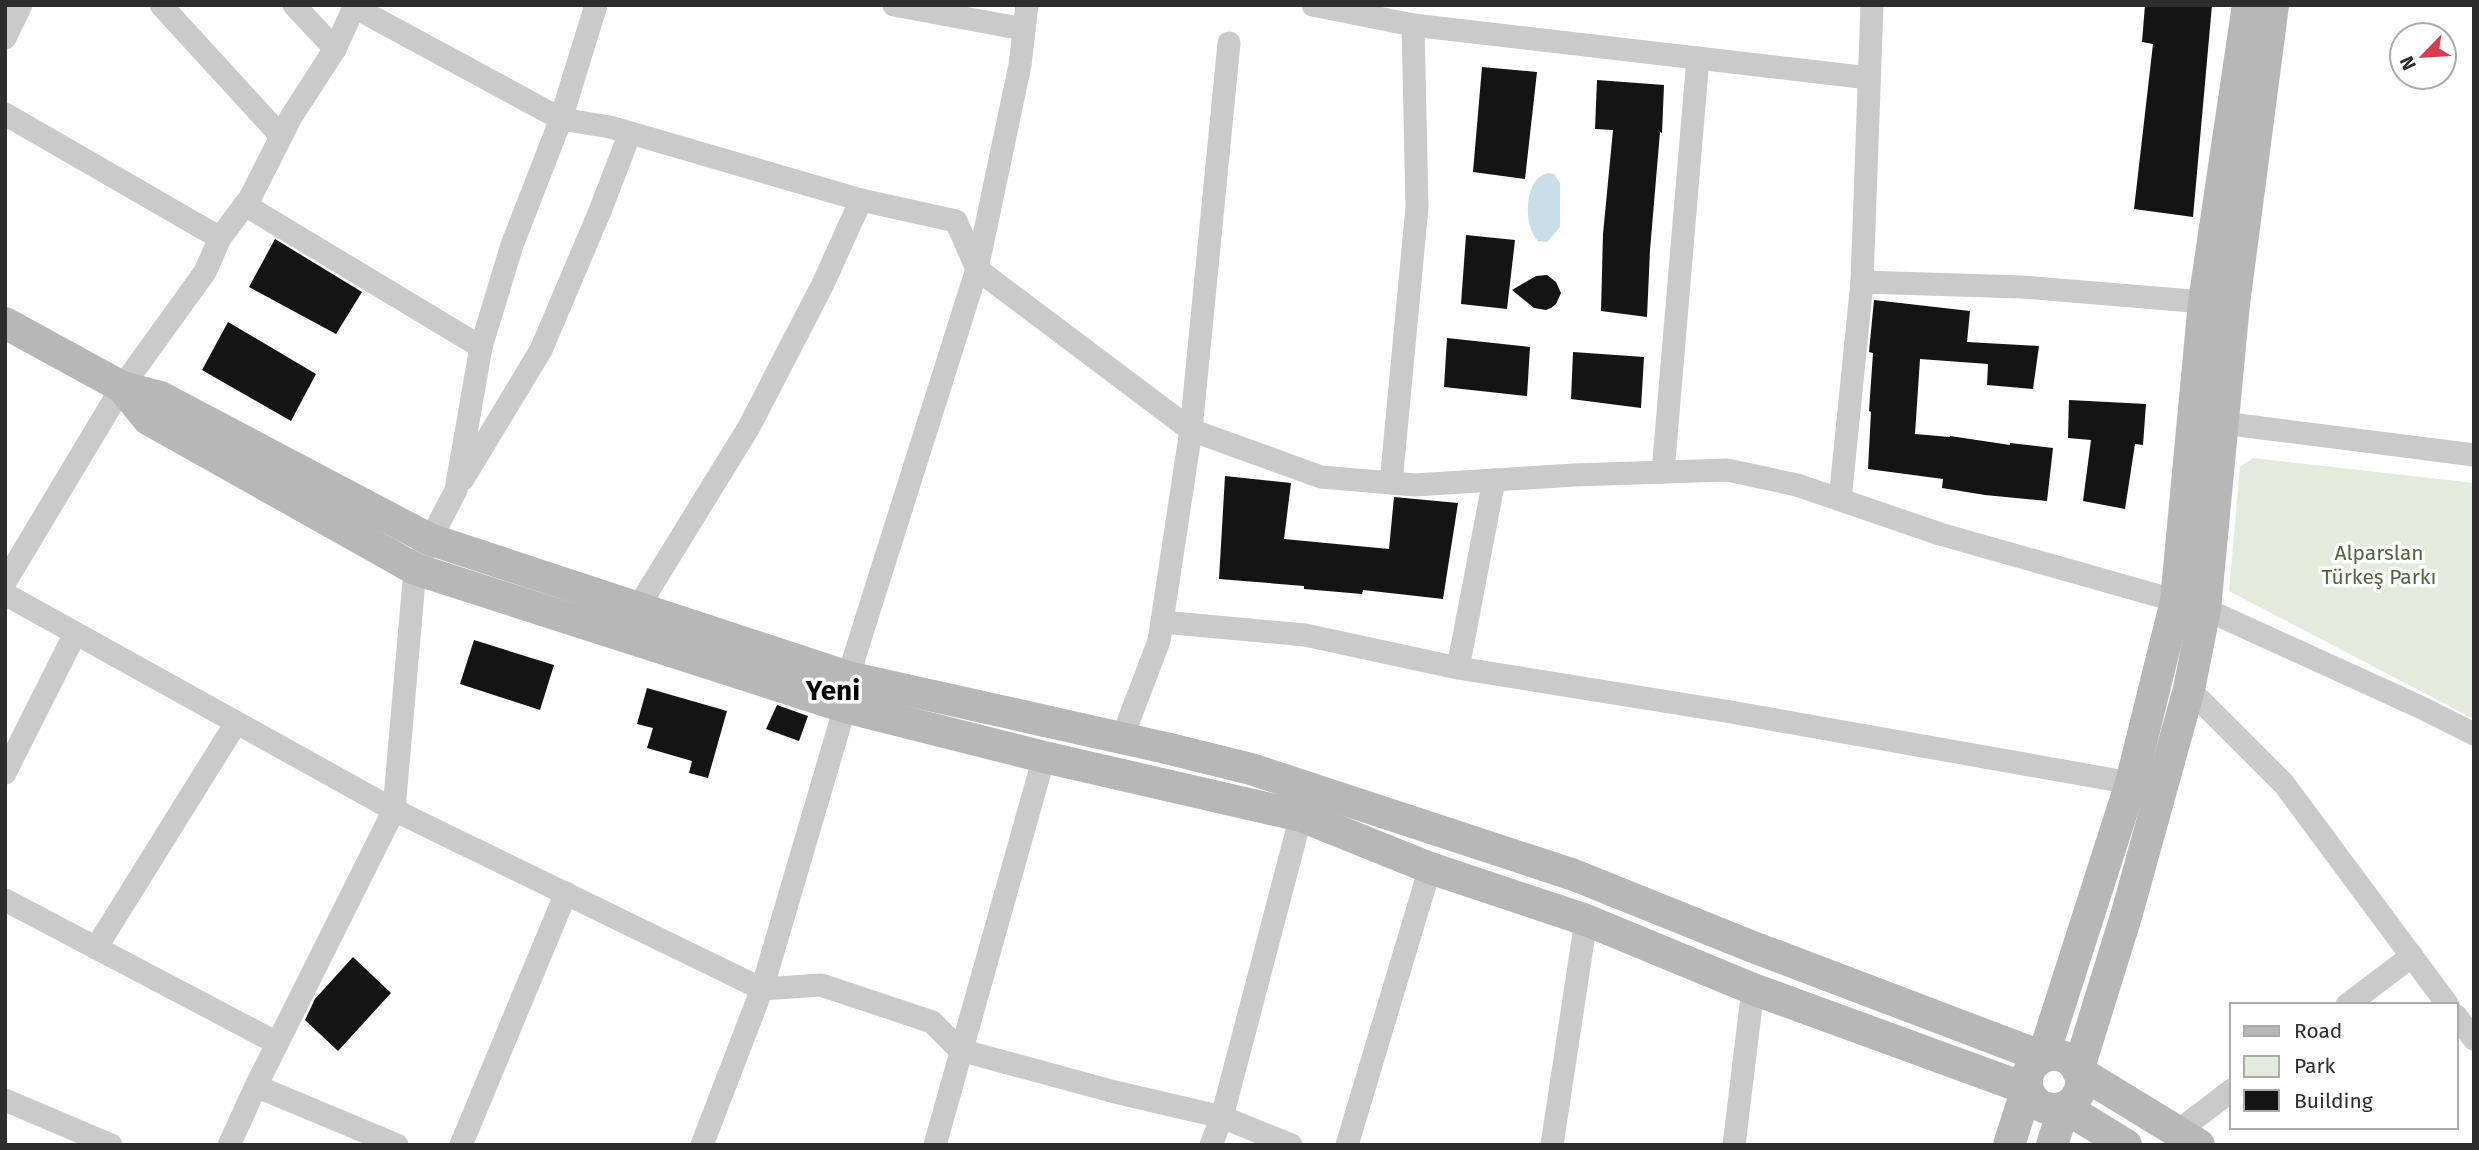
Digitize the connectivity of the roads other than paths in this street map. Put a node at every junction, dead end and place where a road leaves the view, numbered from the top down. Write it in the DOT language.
graph roads {
  1 [pos="21,5"];
  2 [pos="161,5"];
  3 [pos="294,5"];
  4 [pos="596,5"];
  5 [pos="894,5"];
  6 [pos="1027,5"];
  7 [pos="1313,5"];
  8 [pos="1872,5"];
  9 [pos="2248,5"];
  10 [pos="2273,5"];
  11 [pos="355,6"];
  12 [pos="1413,25"];
  13 [pos="1023,29"];
  14 [pos="5,38"];
  15 [pos="1229,43"];
  16 [pos="335,49"];
  17 [pos="1698,58"];
  18 [pos="1870,78"];
  19 [pos="5,114"];
  20 [pos="561,119"];
  21 [pos="630,133"];
  22 [pos="281,136"];
  23 [pos="861,200"];
  24 [pos="245,205"];
  25 [pos="220,238"];
  26 [pos="977,269"];
  27 [pos="1862,282"];
  28 [pos="2204,302"];
  29 [pos="5,323"];
  30 [pos="481,347"];
  31 [pos="122,387"];
  32 [pos="2223,423"];
  33 [pos="1191,430"];
  34 [pos="2474,456"];
  35 [pos="1663,472"];
  36 [pos="1494,480"];
  37 [pos="1391,483"];
  38 [pos="456,490"];
  39 [pos="1840,499"];
  40 [pos="429,539"];
  41 [pos="415,569"];
  42 [pos="5,582"];
  43 [pos="5,594"];
  44 [pos="2176,601"];
  45 [pos="637,609"];
  46 [pos="2206,609"];
  47 [pos="1162,622"];
  48 [pos="75,634"];
  49 [pos="1458,668"];
  50 [pos="2189,689"];
  51 [pos="846,692"];
  52 [pos="236,723"];
  53 [pos="2474,734"];
  54 [pos="1122,738"];
  55 [pos="1044,757"];
  56 [pos="5,773"];
  57 [pos="2132,783"];
  58 [pos="394,810"];
  59 [pos="1301,816"];
  60 [pos="1430,868"];
  61 [pos="566,893"];
  62 [pos="5,900"];
  63 [pos="1586,920"];
  64 [pos="96,948"];
  65 [pos="2412,956"];
  66 [pos="762,989"];
  67 [pos="1753,989"];
  68 [pos="2350,1003"];
  69 [pos="2447,1003"];
  70 [pos="2458,1019"];
  71 [pos="2474,1039"];
  72 [pos="277,1042"];
  73 [pos="961,1050"];
  74 [pos="2043,1057"];
  75 [pos="2078,1071"];
  76 [pos="256,1086"];
  77 [pos="2027,1089"];
  78 [pos="2230,1092"];
  79 [pos="5,1100"];
  80 [pos="2064,1107"];
  81 [pos="1223,1116"];
  82 [pos="2188,1138"];
  83 [pos="111,1145"];
  84 [pos="229,1145"];
  85 [pos="397,1145"];
  86 [pos="461,1145"];
  87 [pos="702,1145"];
  88 [pos="935,1145"];
  89 [pos="1211,1145"];
  90 [pos="1291,1145"];
  91 [pos="1347,1145"];
  92 [pos="1552,1145"];
  93 [pos="1734,1145"];
  94 [pos="2009,1145"];
  95 [pos="2052,1145"];
  96 [pos="2126,1145"];
  1 -- 14 [label="street"];
  2 -- 22 [label="street"];
  3 -- 16 [label="street"];
  4 -- 20 [label="street"];
  5 -- 13 [label="street"];
  6 -- 13 [label="street"];
  7 -- 12 [label="street"];
  8 -- 18 [label="street"];
  9 -- 28 [label="main road"];
  10 -- 32 [label="main road"];
  11 -- 16 [label="street"];
  11 -- 20 [label="street"];
  12 -- 17 [label="street"];
  12 -- 37 [label="street"];
  13 -- 26 [label="street"];
  15 -- 33 [label="street"];
  16 -- 22 [label="street"];
  17 -- 18 [label="street"];
  17 -- 35 [label="street"];
  18 -- 27 [label="street"];
  19 -- 25 [label="street"];
  20 -- 21 [label="street"];
  20 -- 30 [label="street"];
  21 -- 23 [label="street"];
  21 -- 38 [label="street"];
  22 -- 24 [label="street"];
  23 -- 26 [label="street"];
  23 -- 45 [label="street"];
  24 -- 25 [label="street"];
  24 -- 30 [label="street"];
  25 -- 31 [label="street"];
  26 -- 33 [label="street"];
  26 -- 51 [label="street"];
  27 -- 28 [label="street"];
  27 -- 39 [label="street"];
  28 -- 44 [label="main road"];
  29 -- 31 [label="main road"];
  30 -- 38 [label="street"];
  31 -- 40 [label="main road"];
  31 -- 41 [label="main road"];
  31 -- 42 [label="street"];
  32 -- 34 [label="street"];
  32 -- 46 [label="main road"];
  33 -- 37 [label="street"];
  33 -- 47 [label="street"];
  35 -- 36 [label="street"];
  35 -- 39 [label="street"];
  36 -- 37 [label="street"];
  36 -- 49 [label="street"];
  38 -- 40 [label="street"];
  39 -- 44 [label="street"];
  40 -- 41 [label="street"];
  40 -- 45 [label="main road"];
  41 -- 51 [label="main road"];
  41 -- 58 [label="street"];
  43 -- 48 [label="street"];
  44 -- 46 [label="street"];
  44 -- 57 [label="main road"];
  45 -- 51 [label="main road"];
  46 -- 50 [label="main road"];
  46 -- 53 [label="street"];
  47 -- 49 [label="street"];
  47 -- 54 [label="street"];
  48 -- 52 [label="street"];
  48 -- 56 [label="street"];
  49 -- 57 [label="street"];
  50 -- 65 [label="street"];
  50 -- 75 [label="main road"];
  51 -- 54 [label="main road"];
  51 -- 55 [label="main road"];
  51 -- 66 [label="street"];
  52 -- 58 [label="street"];
  52 -- 64 [label="street"];
  54 -- 74 [label="main road"];
  55 -- 59 [label="main road"];
  55 -- 73 [label="street"];
  57 -- 74 [label="main road"];
  58 -- 61 [label="street"];
  58 -- 72 [label="street"];
  59 -- 60 [label="main road"];
  59 -- 81 [label="street"];
  60 -- 63 [label="main road"];
  60 -- 91 [label="street"];
  61 -- 66 [label="street"];
  61 -- 86 [label="street"];
  62 -- 64 [label="street"];
  63 -- 67 [label="main road"];
  63 -- 92 [label="street"];
  64 -- 72 [label="street"];
  65 -- 68 [label="street"];
  65 -- 69 [label="street"];
  66 -- 73 [label="street"];
  66 -- 87 [label="street"];
  67 -- 77 [label="main road"];
  67 -- 93 [label="street"];
  70 -- 71 [label="street"];
  72 -- 76 [label="street"];
  73 -- 81 [label="street"];
  73 -- 88 [label="street"];
  74 -- 75 [label="main road"];
  74 -- 77 [label="main road"];
  75 -- 80 [label="main road"];
  75 -- 82 [label="main road"];
  76 -- 84 [label="street"];
  76 -- 85 [label="street"];
  77 -- 80 [label="main road"];
  77 -- 94 [label="main road"];
  78 -- 82 [label="street"];
  79 -- 83 [label="street"];
  80 -- 95 [label="main road"];
  80 -- 96 [label="main road"];
  81 -- 89 [label="street"];
  81 -- 90 [label="street"];
}
